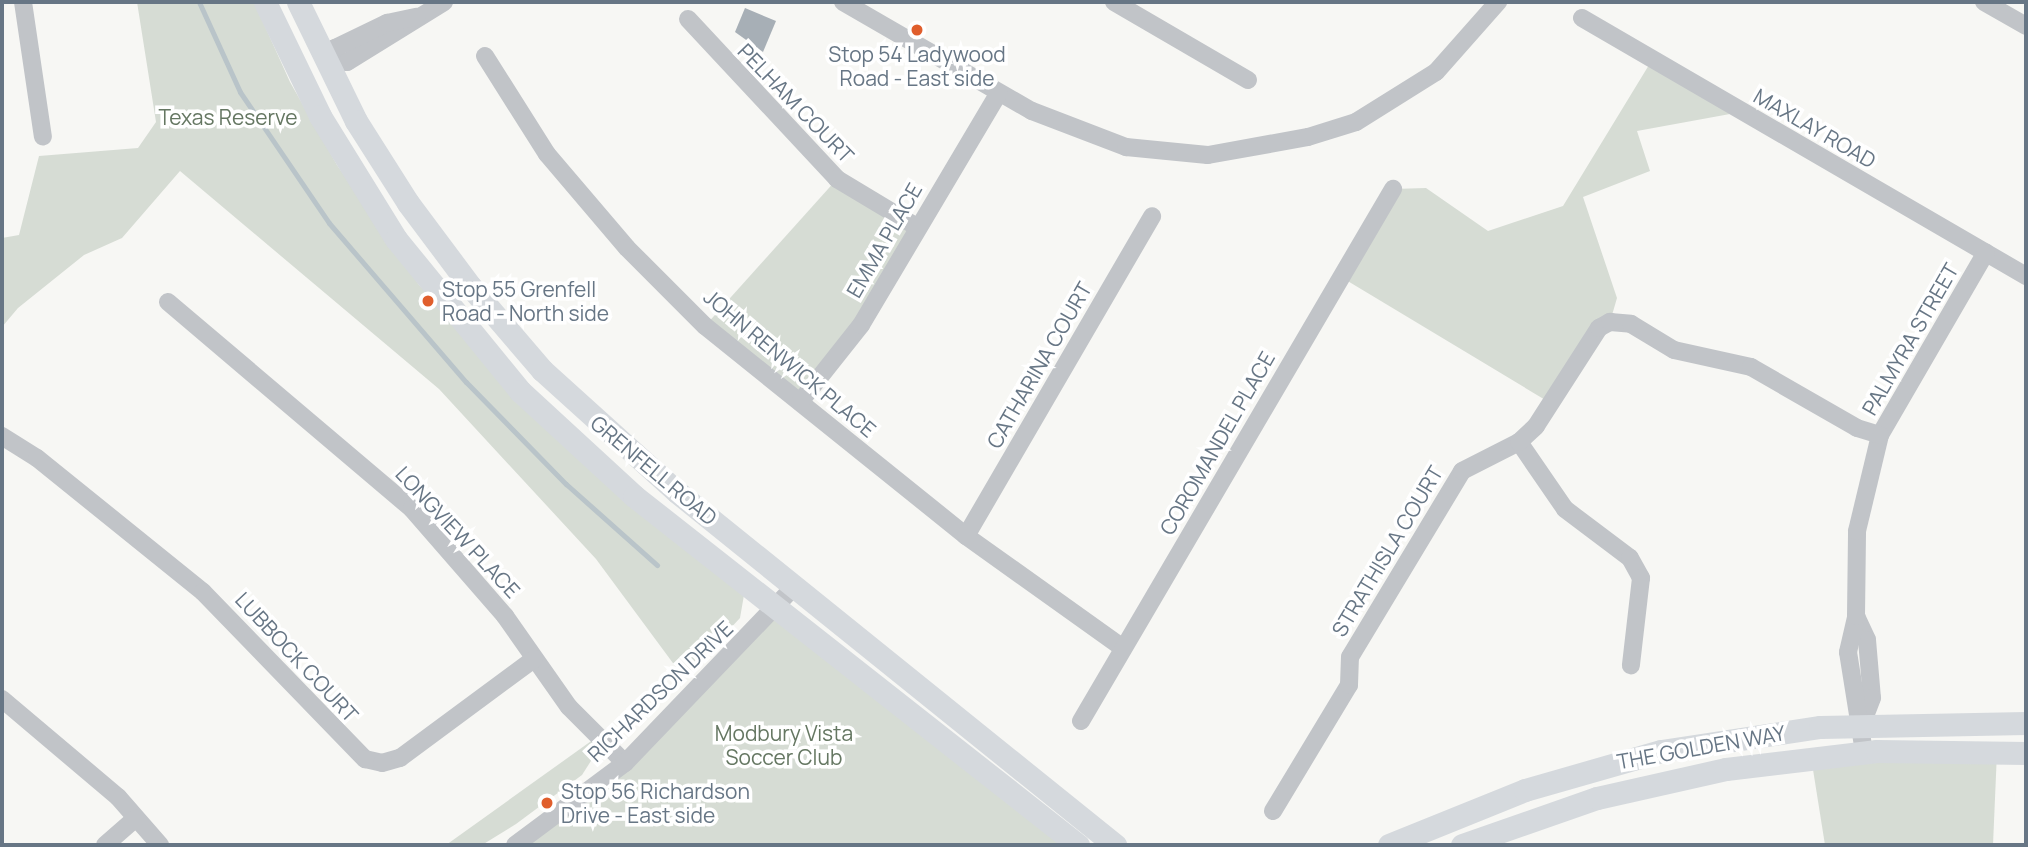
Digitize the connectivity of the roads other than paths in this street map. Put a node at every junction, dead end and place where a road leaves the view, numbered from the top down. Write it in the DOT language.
graph roads {
  1 [pos="23,2"];
  2 [pos="265,2"];
  3 [pos="298,2"];
  4 [pos="444,2"];
  5 [pos="843,2"];
  6 [pos="1114,2"];
  7 [pos="1498,2"];
  8 [pos="1984,2"];
  9 [pos="1582,18"];
  10 [pos="688,19"];
  11 [pos="2026,26"];
  12 [pos="485,56"];
  13 [pos="326,62"];
  14 [pos="299,76"];
  15 [pos="1248,80"];
  16 [pos="998,94"];
  17 [pos="43,137"];
  18 [pos="1393,189"];
  19 [pos="1152,216"];
  20 [pos="917,227"];
  21 [pos="1986,252"];
  22 [pos="2026,276"];
  23 [pos="168,302"];
  24 [pos="800,402"];
  25 [pos="1880,435"];
  26 [pos="2,436"];
  27 [pos="1519,442"];
  28 [pos="966,536"];
  29 [pos="795,586"];
  30 [pos="775,609"];
  31 [pos="1124,648"];
  32 [pos="534,659"];
  33 [pos="1631,665"];
  34 [pos="2,699"];
  35 [pos="1081,720"];
  36 [pos="2026,723"];
  37 [pos="1862,724"];
  38 [pos="1864,752"];
  39 [pos="2026,753"];
  40 [pos="625,763"];
  41 [pos="1273,811"];
  42 [pos="136,818"];
  43 [pos="105,845"];
  44 [pos="160,845"];
  45 [pos="515,845"];
  46 [pos="1078,845"];
  47 [pos="1115,845"];
  48 [pos="1390,845"];
  49 [pos="1462,845"];
  1 -- 17 [label="street"];
  2 -- 14 [label="main road, GRENFELL ROAD"];
  3 -- 13 [label="main road, GRENFELL ROAD"];
  4 -- 13 [label="street"];
  5 -- 16 [label="street"];
  6 -- 15 [label="street"];
  7 -- 16 [label="street"];
  8 -- 11 [label="street"];
  9 -- 21 [label="street, MAXLAY ROAD"];
  10 -- 20 [label="street, PELHAM COURT"];
  12 -- 24 [label="street, JOHN RENWICK PLACE"];
  13 -- 14 [label="main road"];
  13 -- 29 [label="main road, GRENFELL ROAD"];
  14 -- 30 [label="main road, GRENFELL ROAD"];
  16 -- 20 [label="street, EMMA PLACE"];
  18 -- 31 [label="street, COROMANDEL PLACE"];
  19 -- 28 [label="street, CATHARINA COURT"];
  20 -- 24 [label="street, EMMA PLACE"];
  21 -- 22 [label="street, MAXLAY ROAD"];
  21 -- 25 [label="street, PALMYRA STREET"];
  23 -- 32 [label="street, LONGVIEW PLACE"];
  24 -- 28 [label="street, JOHN RENWICK PLACE"];
  25 -- 27 [label="street, STRATHISLA COURT"];
  25 -- 37 [label="street, PALMYRA STREET"];
  26 -- 32 [label="street, LUBBOCK COURT"];
  27 -- 33 [label="street"];
  27 -- 41 [label="street, STRATHISLA COURT"];
  28 -- 31 [label="street, JOHN RENWICK PLACE"];
  29 -- 30 [label="street, RICHARDSON DRIVE"];
  29 -- 47 [label="main road, GRENFELL ROAD"];
  30 -- 40 [label="street, RICHARDSON DRIVE"];
  30 -- 46 [label="main road, GRENFELL ROAD"];
  31 -- 35 [label="street, COROMANDEL PLACE"];
  32 -- 40 [label="street, LONGVIEW PLACE"];
  34 -- 42 [label="street"];
  36 -- 37 [label="main road, THE GOLDEN WAY"];
  37 -- 38 [label="street, PALMYRA STREET"];
  37 -- 48 [label="main road, THE GOLDEN WAY"];
  38 -- 39 [label="main road, THE GOLDEN WAY"];
  38 -- 49 [label="main road, THE GOLDEN WAY"];
  40 -- 45 [label="street, RICHARDSON DRIVE"];
  42 -- 43 [label="street"];
  42 -- 44 [label="street"];
}
